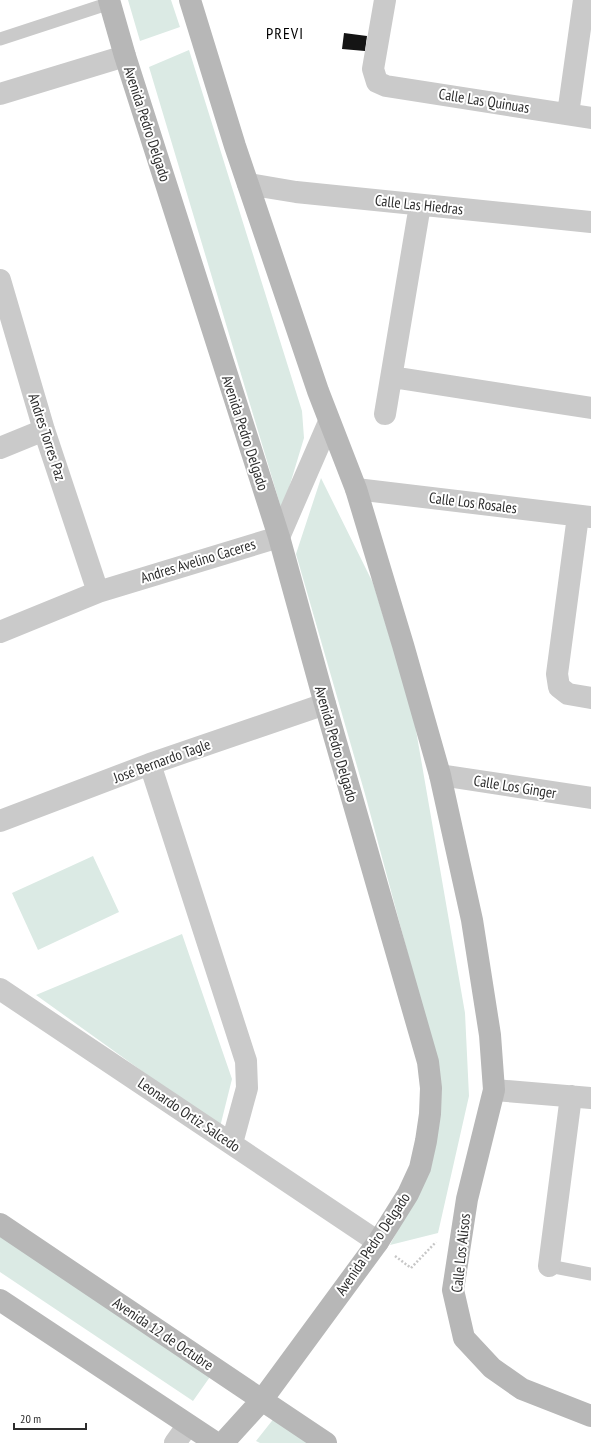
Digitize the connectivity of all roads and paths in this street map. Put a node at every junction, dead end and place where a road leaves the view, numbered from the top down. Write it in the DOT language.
graph roads {
  1 [pos="190,0"];
  2 [pos="385,0"];
  3 [pos="584,0"];
  4 [pos="109,2"];
  5 [pos="0,39"];
  6 [pos="125,56"];
  7 [pos="0,94"];
  8 [pos="568,114"];
  9 [pos="591,118"];
  10 [pos="248,184"];
  11 [pos="420,205"];
  12 [pos="591,222"];
  13 [pos="0,280"];
  14 [pos="392,377"];
  15 [pos="591,408"];
  16 [pos="386,414"];
  17 [pos="328,422"];
  18 [pos="44,430"];
  19 [pos="0,448"];
  20 [pos="356,489"];
  21 [pos="585,517"];
  22 [pos="278,537"];
  23 [pos="98,592"];
  24 [pos="0,632"];
  25 [pos="591,698"];
  26 [pos="325,704"];
  27 [pos="150,764"];
  28 [pos="440,775"];
  29 [pos="591,798"];
  30 [pos="0,821"];
  31 [pos="0,989"];
  32 [pos="494,1090"];
  33 [pos="581,1097"];
  34 [pos="232,1143"];
  35 [pos="0,1224"];
  36 [pos="462,1229"];
  37 [pos="378,1242"];
  38 [pos="549,1266"];
  39 [pos="591,1274"];
  40 [pos="0,1300"];
  41 [pos="262,1400"];
  42 [pos="591,1416"];
  43 [pos="188,1425"];
  44 [pos="175,1443"];
  45 [pos="216,1443"];
  46 [pos="223,1443"];
  47 [pos="326,1443"];
  1 -- 10 [label="street"];
  2 -- 8 [label="street, Calle Las Quinuas"];
  3 -- 8 [label="street"];
  4 -- 5 [label="lane"];
  4 -- 6 [label="street, Avenida Pedro Delgado"];
  6 -- 7 [label="street"];
  6 -- 22 [label="street, Avenida Pedro Delgado"];
  8 -- 9 [label="street, Calle Las Quinuas"];
  10 -- 11 [label="street, Calle Las Hiedras"];
  10 -- 17 [label="street"];
  11 -- 12 [label="street, Calle Las Hiedras"];
  11 -- 14 [label="street"];
  13 -- 18 [label="street, Andres Torres Paz"];
  14 -- 15 [label="street"];
  14 -- 16 [label="street"];
  17 -- 20 [label="street"];
  17 -- 22 [label="street"];
  18 -- 19 [label="street"];
  18 -- 23 [label="street, Andres Torres Paz"];
  20 -- 21 [label="street, Calle Los Rosales"];
  20 -- 28 [label="street"];
  21 -- 25 [label="street"];
  22 -- 23 [label="street, Andres Avelino Caceres"];
  22 -- 26 [label="street, Avenida Pedro Delgado"];
  23 -- 24 [label="street, Andres Avelino Caceres"];
  26 -- 27 [label="street, José Bernardo Tagle"];
  26 -- 37 [label="street, Avenida Pedro Delgado"];
  27 -- 30 [label="street, José Bernardo Tagle"];
  27 -- 34 [label="street"];
  28 -- 29 [label="street, Calle Los Ginger"];
  28 -- 32 [label="street"];
  31 -- 34 [label="street, Leonardo Ortiz Salcedo"];
  32 -- 33 [label="street"];
  32 -- 36 [label="street, Calle Los Alisos"];
  33 -- 38 [label="street"];
  34 -- 37 [label="street, Leonardo Ortiz Salcedo"];
  35 -- 41 [label="street, Avenida 12 de Octubre"];
  36 -- 37 [label="path"];
  36 -- 42 [label="street, Calle Los Alisos"];
  37 -- 41 [label="street, Avenida Pedro Delgado"];
  38 -- 39 [label="lane"];
  40 -- 43 [label="street"];
  41 -- 46 [label="street, Avenida Pedro Delgado"];
  41 -- 47 [label="street, Avenida 12 de Octubre"];
  43 -- 44 [label="street"];
  43 -- 45 [label="street"];
}
